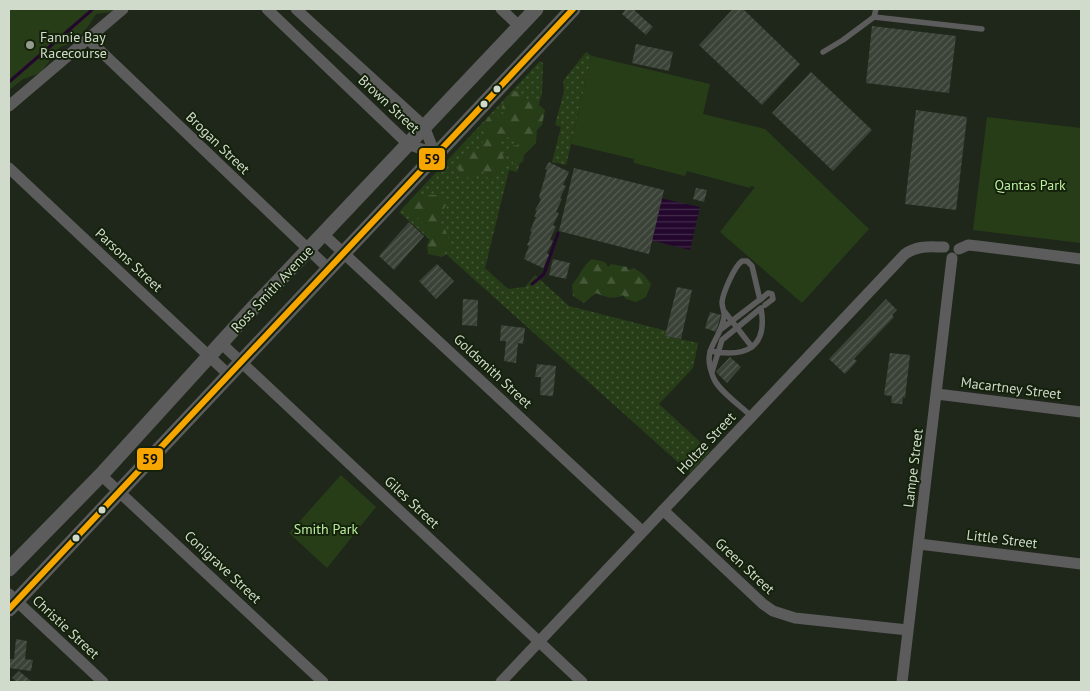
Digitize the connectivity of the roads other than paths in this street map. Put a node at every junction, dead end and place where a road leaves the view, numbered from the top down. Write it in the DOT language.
graph roads {
  1 [pos="123,9"];
  2 [pos="267,9"];
  3 [pos="296,9"];
  4 [pos="501,9"];
  5 [pos="536,9"];
  6 [pos="573,9"];
  7 [pos="876,9"];
  8 [pos="874,17"];
  9 [pos="520,27"];
  10 [pos="982,29"];
  11 [pos="88,39"];
  12 [pos="823,52"];
  13 [pos="9,106"];
  14 [pos="424,126"];
  15 [pos="408,144"];
  16 [pos="435,154"];
  17 [pos="9,168"];
  18 [pos="323,234"];
  19 [pos="309,250"];
  20 [pos="343,252"];
  21 [pos="956,253"];
  22 [pos="1081,259"];
  23 [pos="328,268"];
  24 [pos="759,300"];
  25 [pos="762,307"];
  26 [pos="724,310"];
  27 [pos="738,316"];
  28 [pos="731,321"];
  29 [pos="736,328"];
  30 [pos="717,334"];
  31 [pos="222,344"];
  32 [pos="752,347"];
  33 [pos="710,351"];
  34 [pos="718,352"];
  35 [pos="210,356"];
  36 [pos="241,362"];
  37 [pos="712,372"];
  38 [pos="228,374"];
  39 [pos="937,394"];
  40 [pos="1081,412"];
  41 [pos="752,417"];
  42 [pos="101,474"];
  43 [pos="119,491"];
  44 [pos="663,510"];
  45 [pos="642,531"];
  46 [pos="919,544"];
  47 [pos="1081,564"];
  48 [pos="9,569"];
  49 [pos="11,601"];
  50 [pos="908,630"];
  51 [pos="539,642"];
  52 [pos="103,682"];
  53 [pos="324,682"];
  54 [pos="501,682"];
  55 [pos="582,682"];
  56 [pos="902,682"];
  1 -- 11 [label="street"];
  2 -- 15 [label="street, Brown Street"];
  3 -- 14 [label="street, Brown Street"];
  4 -- 9 [label="street"];
  5 -- 9 [label="street, Ross Smith Avenue"];
  6 -- 16 [label="street, Ross Smith Avenue"];
  7 -- 8 [label="lane"];
  8 -- 10 [label="lane"];
  8 -- 12 [label="lane"];
  9 -- 14 [label="street, Ross Smith Avenue"];
  11 -- 13 [label="street"];
  11 -- 19 [label="street, Brogan Street"];
  14 -- 15 [label="street, Ross Smith Avenue"];
  14 -- 16 [label="street, Brown Street"];
  15 -- 16 [label="street, Brown Street"];
  15 -- 18 [label="street, Ross Smith Avenue"];
  16 -- 20 [label="street, Ross Smith Avenue"];
  17 -- 35 [label="street, Parsons Street"];
  18 -- 19 [label="street, Ross Smith Avenue"];
  18 -- 20 [label="street, Goldsmith Street"];
  19 -- 23 [label="street, Brogan Street"];
  19 -- 31 [label="street, Ross Smith Avenue"];
  20 -- 23 [label="street, Ross Smith Avenue"];
  20 -- 45 [label="street, Goldsmith Street"];
  21 -- 22 [label="street"];
  21 -- 39 [label="street, Lampe Street"];
  21 -- 41 [label="street, Holtze Street"];
  23 -- 36 [label="street, Ross Smith Avenue"];
  24 -- 25 [label="lane"];
  24 -- 25 [label="lane"];
  24 -- 26 [label="lane"];
  24 -- 27 [label="lane"];
  25 -- 29 [label="lane"];
  25 -- 32 [label="lane"];
  26 -- 27 [label="lane"];
  26 -- 28 [label="lane"];
  26 -- 30 [label="lane"];
  27 -- 28 [label="lane"];
  28 -- 29 [label="lane"];
  28 -- 30 [label="lane"];
  29 -- 32 [label="lane"];
  29 -- 34 [label="lane"];
  30 -- 33 [label="lane"];
  31 -- 35 [label="street, Ross Smith Avenue"];
  31 -- 36 [label="street, Giles Street"];
  32 -- 34 [label="lane"];
  33 -- 34 [label="lane"];
  33 -- 37 [label="lane"];
  34 -- 37 [label="lane"];
  35 -- 38 [label="street, Parsons Street"];
  35 -- 42 [label="street, Ross Smith Avenue"];
  36 -- 38 [label="street, Ross Smith Avenue"];
  36 -- 51 [label="street, Giles Street"];
  37 -- 41 [label="lane"];
  38 -- 43 [label="street, Ross Smith Avenue"];
  39 -- 40 [label="street, Macartney Street"];
  39 -- 46 [label="street, Lampe Street"];
  41 -- 44 [label="street, Holtze Street"];
  42 -- 43 [label="street, Conigrave Street"];
  42 -- 48 [label="street, Ross Smith Avenue"];
  43 -- 49 [label="street, Ross Smith Avenue"];
  43 -- 53 [label="street, Conigrave Street"];
  44 -- 45 [label="street, Holtze Street"];
  44 -- 50 [label="street, Green Street"];
  45 -- 51 [label="street, Holtze Street"];
  46 -- 47 [label="street, Little Street"];
  46 -- 50 [label="street, Lampe Street"];
  49 -- 52 [label="street, Christie Street"];
  50 -- 56 [label="street, Lampe Street"];
  51 -- 54 [label="street, Holtze Street"];
  51 -- 55 [label="street, Giles Street"];
}
